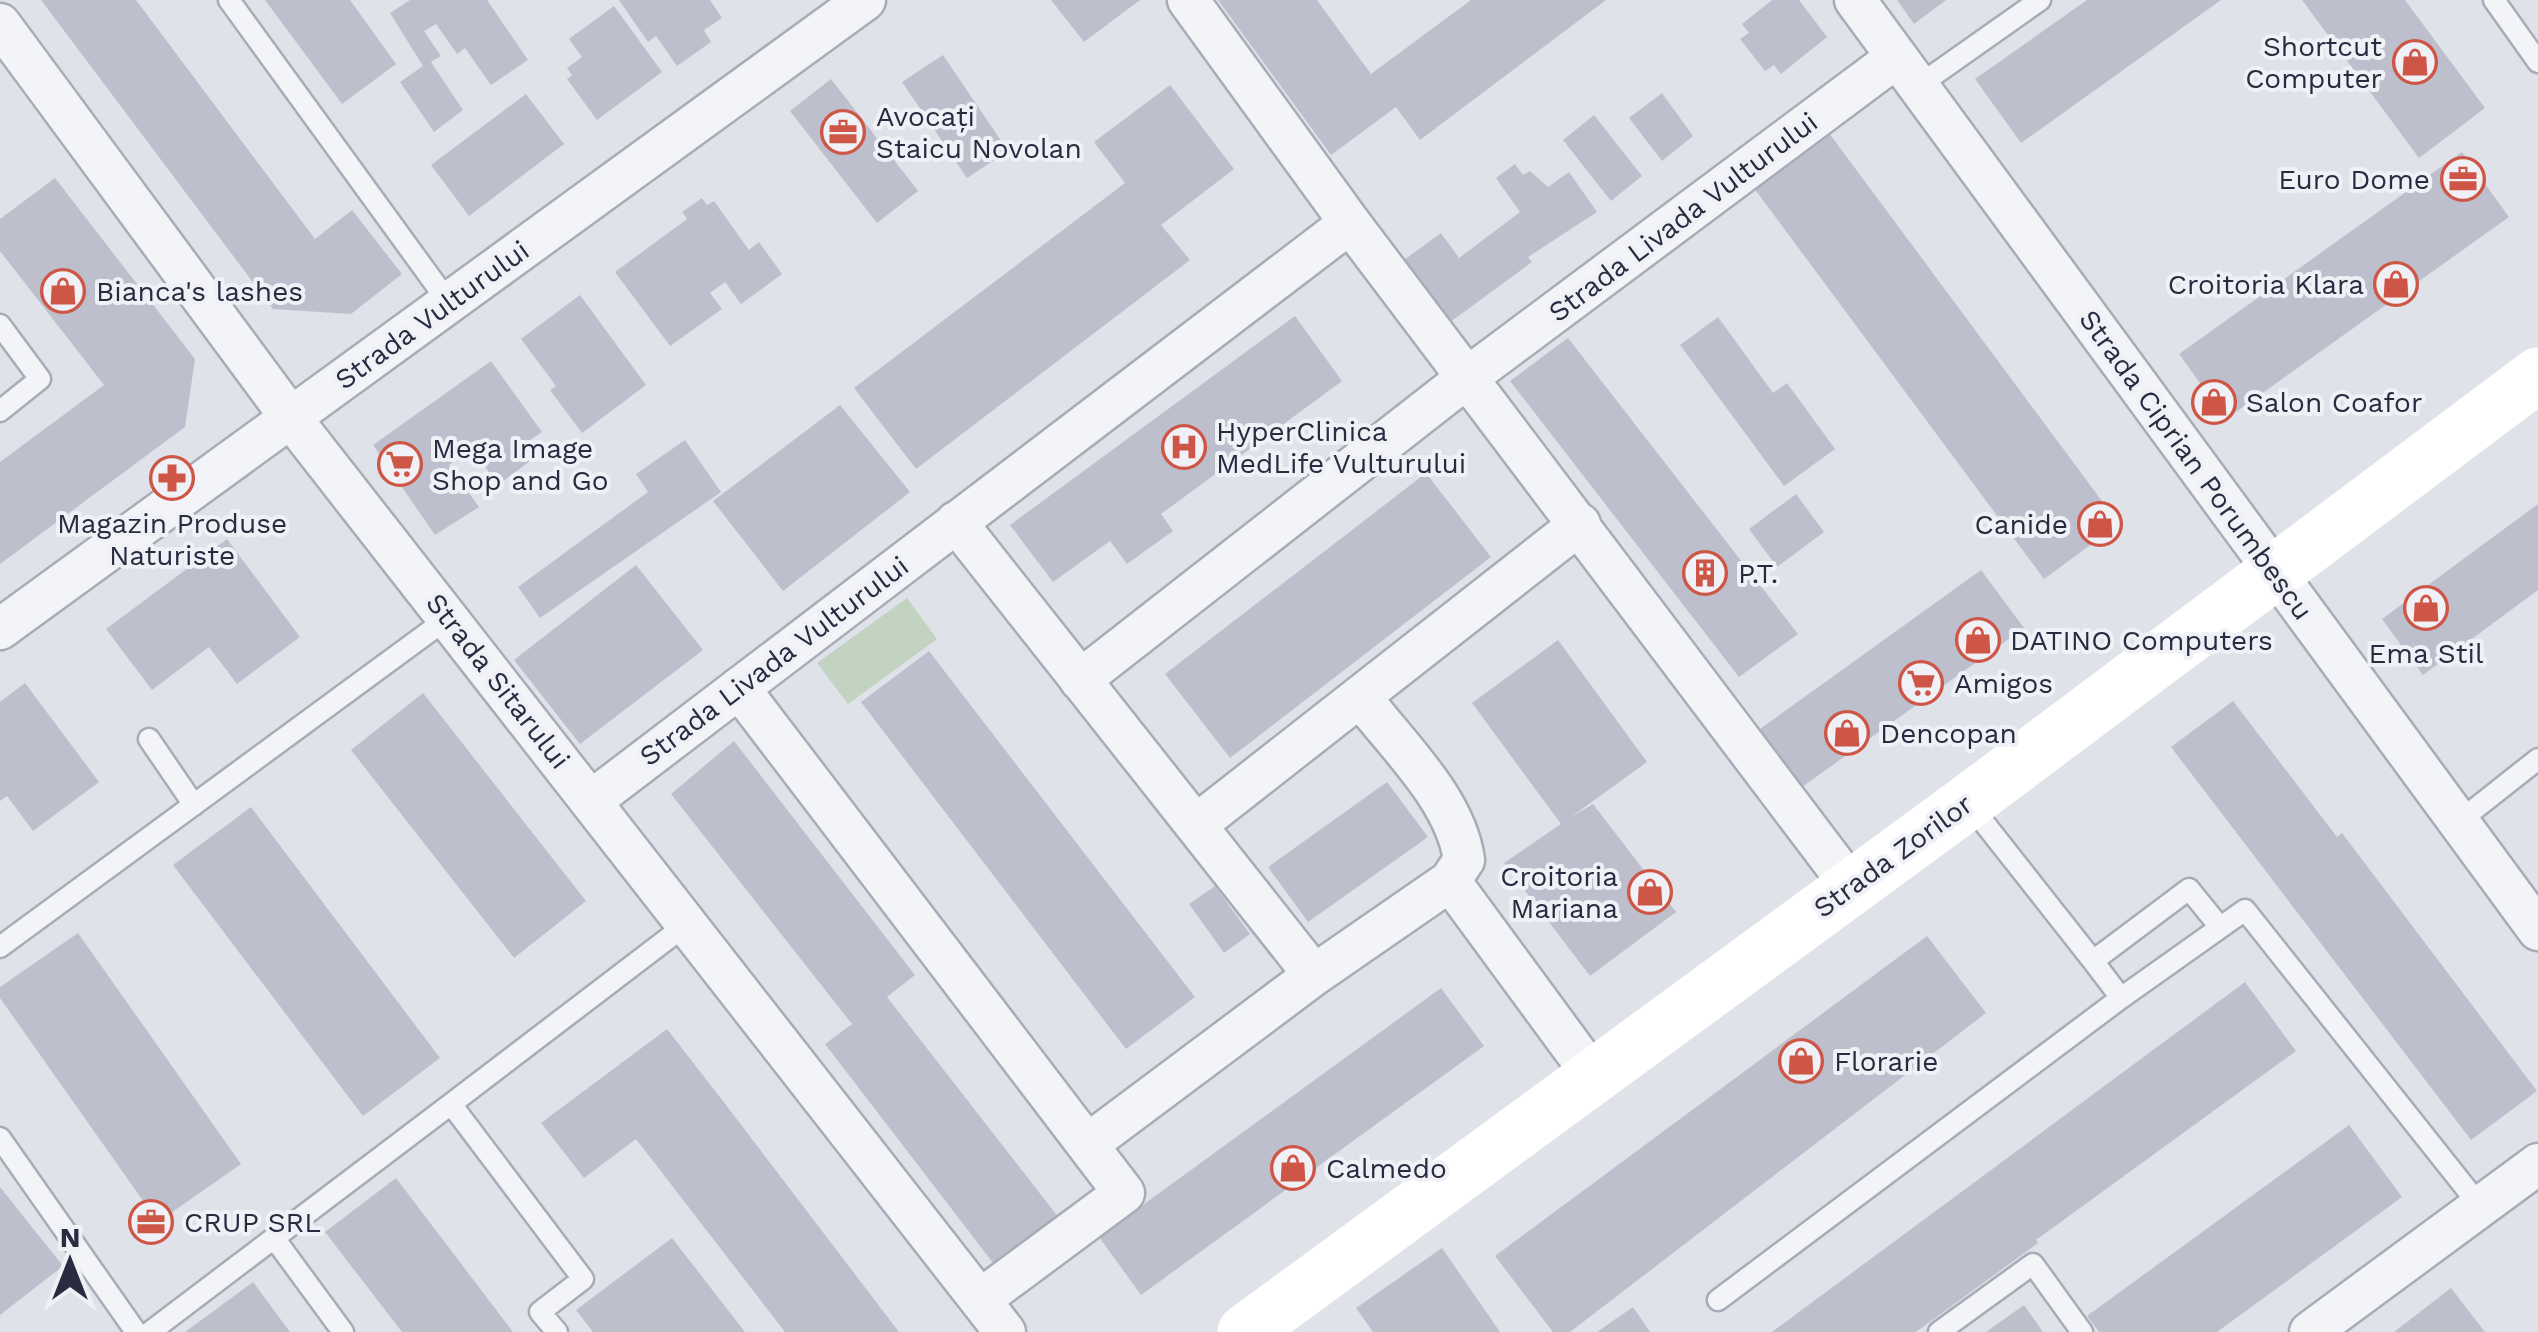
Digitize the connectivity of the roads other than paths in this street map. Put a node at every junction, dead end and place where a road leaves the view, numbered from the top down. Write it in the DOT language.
graph roads {
  1 [pos="228,0"];
  2 [pos="865,0"];
  3 [pos="1188,0"];
  4 [pos="1855,0"];
  5 [pos="2040,0"];
  6 [pos="2494,0"];
  7 [pos="0,24"];
  8 [pos="2538,62"];
  9 [pos="1908,72"];
  10 [pos="1350,223"];
  11 [pos="449,302"];
  12 [pos="0,325"];
  13 [pos="2538,346"];
  14 [pos="1468,377"];
  15 [pos="2519,389"];
  16 [pos="0,410"];
  17 [pos="292,418"];
  18 [pos="956,522"];
  19 [pos="1580,524"];
  20 [pos="2275,570"];
  21 [pos="448,618"];
  22 [pos="0,629"];
  23 [pos="1080,680"];
  24 [pos="739,688"];
  25 [pos="1362,699"];
  26 [pos="150,739"];
  27 [pos="2538,759"];
  28 [pos="591,801"];
  29 [pos="1968,802"];
  30 [pos="194,805"];
  31 [pos="2457,822"];
  32 [pos="1196,825"];
  33 [pos="1450,880"];
  34 [pos="1852,886"];
  35 [pos="687,924"];
  36 [pos="2219,926"];
  37 [pos="2538,930"];
  38 [pos="0,948"];
  39 [pos="2092,961"];
  40 [pos="1314,975"];
  41 [pos="2121,998"];
  42 [pos="1594,1077"];
  43 [pos="451,1104"];
  44 [pos="0,1138"];
  45 [pos="1088,1144"];
  46 [pos="2538,1164"];
  47 [pos="2480,1206"];
  48 [pos="274,1238"];
  49 [pos="981,1298"];
  50 [pos="1718,1300"];
  51 [pos="136,1332"];
  52 [pos="150,1332"];
  53 [pos="343,1332"];
  54 [pos="557,1332"];
  55 [pos="1005,1332"];
  56 [pos="1245,1332"];
  57 [pos="1939,1332"];
  58 [pos="2082,1332"];
  59 [pos="2310,1332"];
  1 -- 11 [label="lane"];
  2 -- 11 [label="street, Strada Vulturului"];
  3 -- 10 [label="street"];
  4 -- 9 [label="street, Strada Ciprian Porumbescu"];
  5 -- 9 [label="lane"];
  6 -- 8 [label="lane"];
  7 -- 17 [label="street, Strada Sitarului"];
  9 -- 14 [label="street, Strada Livada Vulturului"];
  9 -- 20 [label="street, Strada Ciprian Porumbescu"];
  10 -- 14 [label="street"];
  10 -- 18 [label="street, Strada Livada Vulturului"];
  11 -- 17 [label="street, Strada Vulturului"];
  12 -- 16 [label="lane"];
  13 -- 15 [label="street"];
  14 -- 19 [label="street"];
  14 -- 23 [label="street, Strada Livada Vulturului"];
  15 -- 20 [label="street, Strada Zorilor"];
  17 -- 21 [label="street, Strada Sitarului"];
  17 -- 22 [label="street, Strada Vulturului"];
  18 -- 23 [label="street"];
  18 -- 24 [label="street, Strada Livada Vulturului"];
  19 -- 25 [label="street"];
  19 -- 34 [label="street"];
  20 -- 29 [label="street, Strada Zorilor"];
  20 -- 31 [label="street, Strada Ciprian Porumbescu"];
  21 -- 28 [label="street, Strada Sitarului"];
  21 -- 30 [label="lane"];
  23 -- 32 [label="street"];
  24 -- 28 [label="street, Strada Livada Vulturului"];
  24 -- 45 [label="street"];
  25 -- 32 [label="street"];
  25 -- 33 [label="street"];
  26 -- 30 [label="lane"];
  27 -- 31 [label="lane"];
  28 -- 35 [label="street, Strada Sitarului"];
  29 -- 34 [label="street, Strada Zorilor"];
  29 -- 39 [label="lane"];
  30 -- 38 [label="lane"];
  31 -- 37 [label="street, Strada Ciprian Porumbescu"];
  32 -- 40 [label="street"];
  33 -- 40 [label="street"];
  33 -- 42 [label="street"];
  34 -- 42 [label="street, Strada Zorilor"];
  35 -- 43 [label="lane"];
  35 -- 49 [label="street, Strada Sitarului"];
  36 -- 39 [label="lane"];
  36 -- 41 [label="lane"];
  36 -- 47 [label="lane"];
  39 -- 41 [label="lane"];
  40 -- 45 [label="street"];
  41 -- 50 [label="lane"];
  42 -- 56 [label="street, Strada Zorilor"];
  43 -- 48 [label="lane"];
  43 -- 54 [label="lane"];
  44 -- 51 [label="lane"];
  45 -- 49 [label="street"];
  46 -- 47 [label="street"];
  47 -- 59 [label="street"];
  48 -- 52 [label="lane"];
  48 -- 53 [label="lane"];
  49 -- 55 [label="street, Strada Sitarului"];
  57 -- 58 [label="lane"];
}
